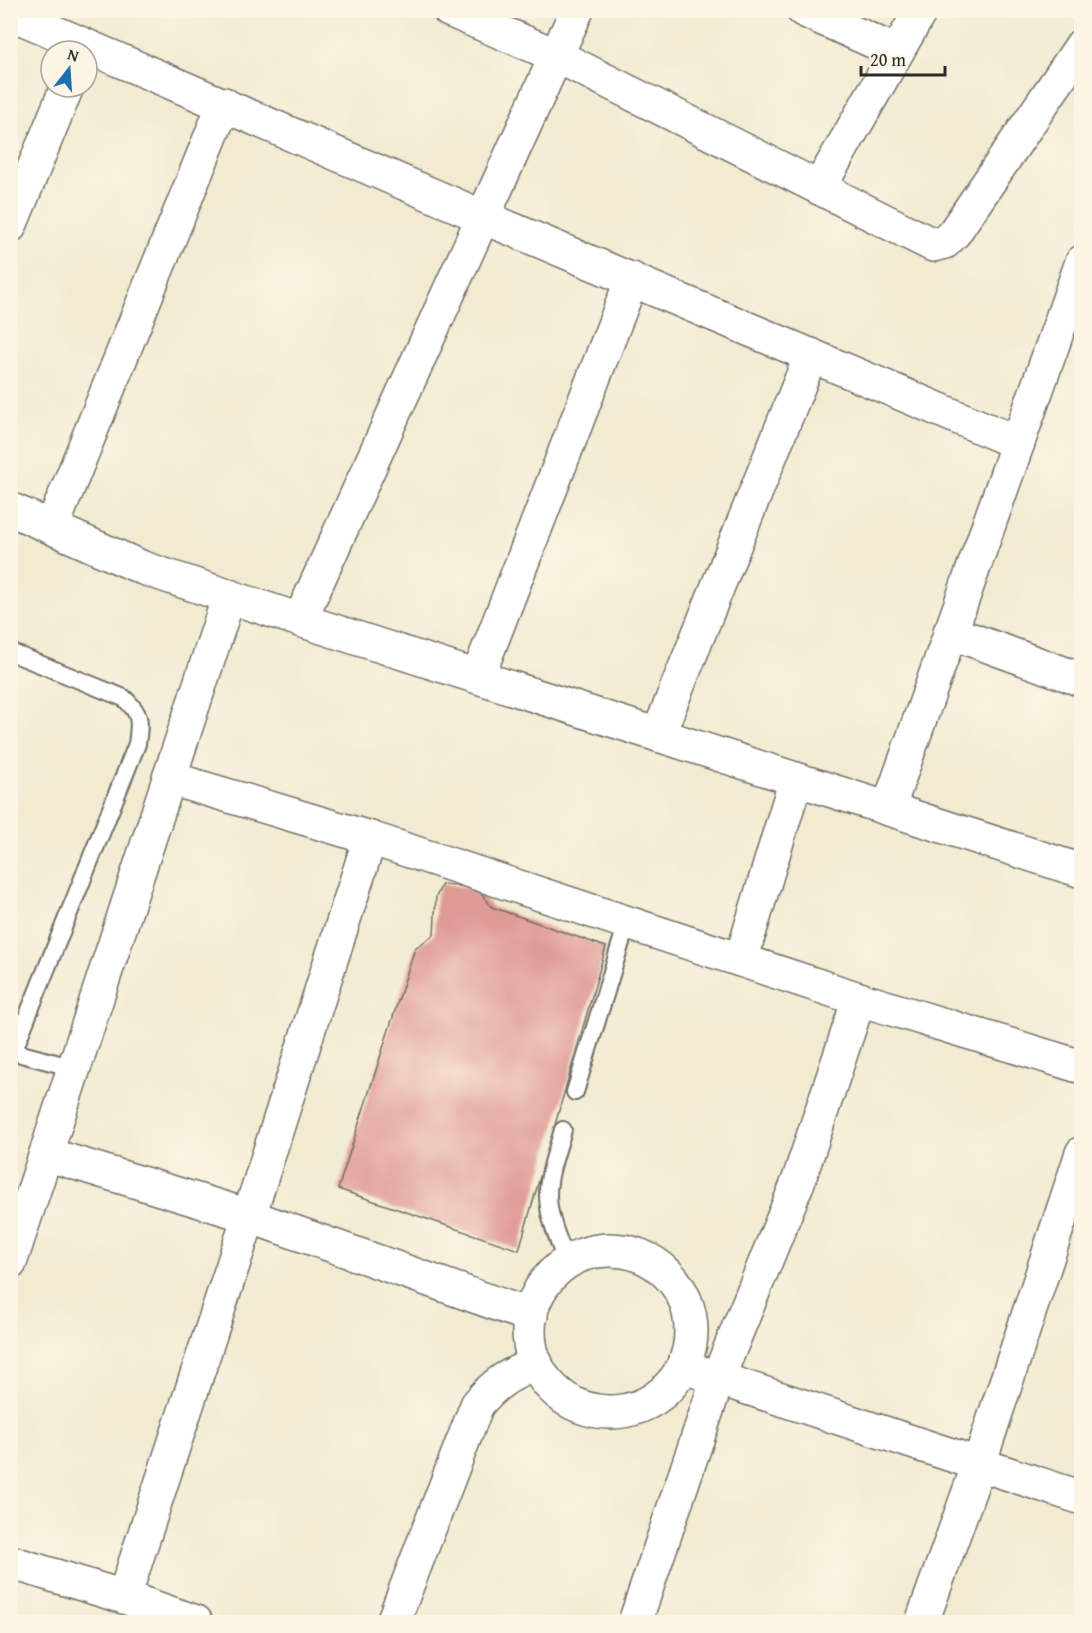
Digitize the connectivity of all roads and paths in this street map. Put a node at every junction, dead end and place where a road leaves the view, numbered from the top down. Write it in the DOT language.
graph roads {
  1 [pos="449,10"];
  2 [pos="577,10"];
  3 [pos="803,10"];
  4 [pos="921,10"];
  5 [pos="10,13"];
  6 [pos="64,39"];
  7 [pos="1082,45"];
  8 [pos="897,52"];
  9 [pos="99,54"];
  10 [pos="557,56"];
  11 [pos="62,99"];
  12 [pos="224,104"];
  13 [pos="819,188"];
  14 [pos="483,217"];
  15 [pos="10,226"];
  16 [pos="1082,262"];
  17 [pos="632,279"];
  18 [pos="811,354"];
  19 [pos="1018,443"];
  20 [pos="10,509"];
  21 [pos="52,527"];
  22 [pos="229,596"];
  23 [pos="300,621"];
  24 [pos="951,632"];
  25 [pos="10,652"];
  26 [pos="478,676"];
  27 [pos="1082,680"];
  28 [pos="658,735"];
  29 [pos="169,778"];
  30 [pos="796,779"];
  31 [pos="888,809"];
  32 [pos="370,838"];
  33 [pos="1082,871"];
  34 [pos="627,923"];
  35 [pos="741,960"];
  36 [pos="859,999"];
  37 [pos="12,1052"];
  38 [pos="1082,1067"];
  39 [pos="74,1068"];
  40 [pos="575,1092"];
  41 [pos="563,1130"];
  42 [pos="1082,1153"];
  43 [pos="46,1154"];
  44 [pos="249,1216"];
  45 [pos="17,1221"];
  46 [pos="10,1263"];
  47 [pos="567,1263"];
  48 [pos="531,1316"];
  49 [pos="536,1363"];
  50 [pos="683,1366"];
  51 [pos="718,1378"];
  52 [pos="978,1464"];
  53 [pos="1082,1498"];
  54 [pos="10,1562"];
  55 [pos="124,1597"];
  56 [pos="196,1623"];
  57 [pos="393,1623"];
  58 [pos="635,1623"];
  59 [pos="922,1623"];
  1 -- 10 [label="street"];
  2 -- 10 [label="street"];
  3 -- 8 [label="street"];
  4 -- 8 [label="street"];
  5 -- 6 [label="street"];
  7 -- 13 [label="street"];
  8 -- 13 [label="street"];
  9 -- 12 [label="street"];
  10 -- 13 [label="street"];
  10 -- 14 [label="street"];
  11 -- 15 [label="street"];
  12 -- 14 [label="street"];
  12 -- 21 [label="street"];
  14 -- 17 [label="street"];
  14 -- 23 [label="street"];
  16 -- 19 [label="street"];
  17 -- 18 [label="street"];
  17 -- 26 [label="street"];
  18 -- 19 [label="street"];
  18 -- 28 [label="street"];
  19 -- 24 [label="street"];
  20 -- 21 [label="street"];
  21 -- 22 [label="street"];
  22 -- 23 [label="street"];
  22 -- 29 [label="street"];
  23 -- 26 [label="street"];
  24 -- 27 [label="street"];
  24 -- 31 [label="street"];
  25 -- 37 [label="lane"];
  26 -- 28 [label="street"];
  28 -- 30 [label="street"];
  29 -- 32 [label="street"];
  29 -- 39 [label="street"];
  30 -- 31 [label="street"];
  30 -- 35 [label="street"];
  31 -- 33 [label="street"];
  32 -- 34 [label="street"];
  32 -- 44 [label="street"];
  34 -- 35 [label="street"];
  34 -- 40 [label="lane"];
  35 -- 36 [label="street"];
  36 -- 38 [label="street"];
  36 -- 51 [label="street"];
  37 -- 39 [label="lane"];
  39 -- 43 [label="street"];
  41 -- 47 [label="lane"];
  42 -- 52 [label="street"];
  43 -- 44 [label="street"];
  43 -- 45 [label="street"];
  44 -- 48 [label="street"];
  44 -- 55 [label="street"];
  45 -- 46 [label="street"];
  47 -- 48 [label="street"];
  47 -- 50 [label="street"];
  48 -- 49 [label="street"];
  49 -- 50 [label="street"];
  49 -- 57 [label="street"];
  50 -- 51 [label="street"];
  51 -- 52 [label="street"];
  51 -- 58 [label="street"];
  52 -- 53 [label="street"];
  52 -- 59 [label="street"];
  54 -- 55 [label="street"];
  55 -- 56 [label="street"];
}
